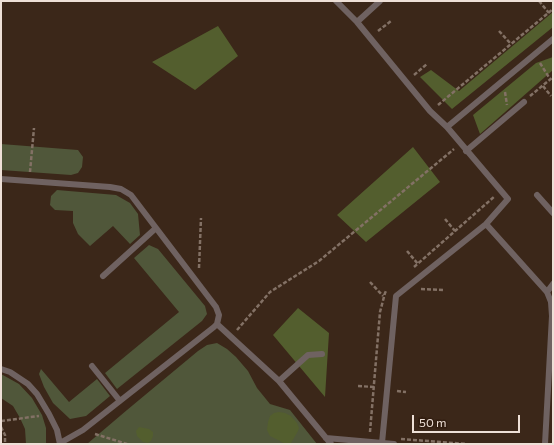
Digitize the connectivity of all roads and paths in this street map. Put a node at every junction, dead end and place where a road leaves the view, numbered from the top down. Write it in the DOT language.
graph roads {
  1 [pos="336,1"];
  2 [pos="380,1"];
  3 [pos="539,1"];
  4 [pos="553,9"];
  5 [pos="549,12"];
  6 [pos="391,21"];
  7 [pos="357,22"];
  8 [pos="378,31"];
  9 [pos="499,31"];
  10 [pos="553,39"];
  11 [pos="511,44"];
  12 [pos="534,54"];
  13 [pos="427,64"];
  14 [pos="414,75"];
  15 [pos="553,77"];
  16 [pos="503,80"];
  17 [pos="550,80"];
  18 [pos="543,86"];
  19 [pos="551,96"];
  20 [pos="524,102"];
  21 [pos="430,111"];
  22 [pos="508,115"];
  23 [pos="447,127"];
  24 [pos="34,128"];
  25 [pos="460,143"];
  26 [pos="466,151"];
  27 [pos="1,179"];
  28 [pos="29,181"];
  29 [pos="501,191"];
  30 [pos="537,195"];
  31 [pos="553,213"];
  32 [pos="201,218"];
  33 [pos="445,219"];
  34 [pos="486,224"];
  35 [pos="156,228"];
  36 [pos="455,231"];
  37 [pos="407,251"];
  38 [pos="418,264"];
  39 [pos="412,268"];
  40 [pos="103,276"];
  41 [pos="370,282"];
  42 [pos="198,284"];
  43 [pos="553,284"];
  44 [pos="390,288"];
  45 [pos="430,290"];
  46 [pos="444,290"];
  47 [pos="547,292"];
  48 [pos="384,297"];
  49 [pos="217,324"];
  50 [pos="231,337"];
  51 [pos="322,354"];
  52 [pos="92,366"];
  53 [pos="1,369"];
  54 [pos="279,381"];
  55 [pos="358,386"];
  56 [pos="374,387"];
  57 [pos="120,401"];
  58 [pos="49,414"];
  59 [pos="1,421"];
  60 [pos="1,426"];
  61 [pos="83,430"];
  62 [pos="370,437"];
  63 [pos="326,438"];
  64 [pos="382,443"];
  65 [pos="5,444"];
  66 [pos="60,444"];
  67 [pos="127,444"];
  68 [pos="331,444"];
  69 [pos="394,444"];
  70 [pos="545,444"];
  1 -- 7 [label="lane"];
  2 -- 7 [label="lane"];
  3 -- 5 [label="path"];
  4 -- 5 [label="path"];
  5 -- 11 [label="path"];
  6 -- 8 [label="path"];
  7 -- 21 [label="lane"];
  9 -- 11 [label="path"];
  10 -- 12 [label="lane"];
  11 -- 21 [label="path"];
  12 -- 16 [label="lane"];
  12 -- 17 [label="path"];
  13 -- 14 [label="path"];
  15 -- 17 [label="path"];
  16 -- 22 [label="path"];
  16 -- 23 [label="lane"];
  17 -- 18 [label="path"];
  18 -- 19 [label="path"];
  18 -- 20 [label="path"];
  20 -- 22 [label="lane"];
  21 -- 23 [label="lane"];
  22 -- 26 [label="lane"];
  23 -- 25 [label="lane"];
  24 -- 28 [label="path"];
  25 -- 26 [label="lane"];
  25 -- 50 [label="path"];
  26 -- 29 [label="lane"];
  27 -- 28 [label="lane"];
  28 -- 35 [label="lane"];
  29 -- 34 [label="lane"];
  29 -- 36 [label="path"];
  30 -- 31 [label="lane"];
  32 -- 42 [label="path"];
  33 -- 36 [label="path"];
  34 -- 47 [label="lane"];
  34 -- 64 [label="lane"];
  35 -- 40 [label="lane"];
  35 -- 42 [label="lane"];
  36 -- 38 [label="path"];
  37 -- 38 [label="path"];
  38 -- 39 [label="path"];
  41 -- 48 [label="path"];
  42 -- 49 [label="lane"];
  43 -- 47 [label="lane"];
  44 -- 48 [label="path"];
  45 -- 46 [label="path"];
  47 -- 70 [label="lane"];
  48 -- 56 [label="path"];
  49 -- 50 [label="lane"];
  49 -- 57 [label="lane"];
  50 -- 54 [label="lane"];
  51 -- 54 [label="lane"];
  52 -- 57 [label="lane"];
  53 -- 58 [label="lane"];
  54 -- 63 [label="lane"];
  55 -- 56 [label="path"];
  56 -- 62 [label="path"];
  57 -- 61 [label="lane"];
  58 -- 59 [label="path"];
  58 -- 66 [label="lane"];
  60 -- 65 [label="path"];
  61 -- 66 [label="lane"];
  61 -- 67 [label="path"];
  63 -- 64 [label="lane"];
  63 -- 68 [label="lane"];
  64 -- 69 [label="lane"];
}
